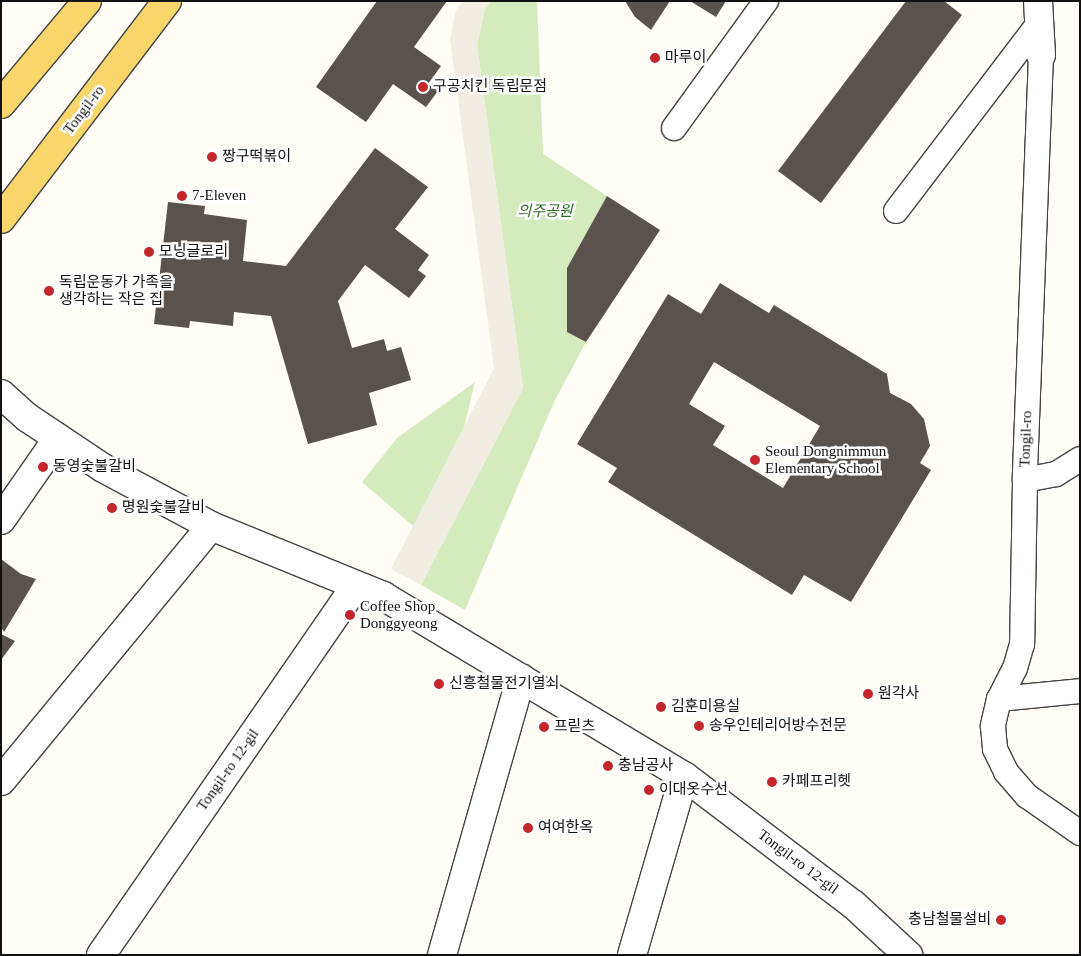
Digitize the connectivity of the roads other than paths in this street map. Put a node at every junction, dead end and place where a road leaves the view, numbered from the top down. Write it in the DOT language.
graph roads {
  1 [pos="87,1"];
  2 [pos="167,1"];
  3 [pos="766,1"];
  4 [pos="1039,12"];
  5 [pos="1041,56"];
  6 [pos="1,104"];
  7 [pos="674,128"];
  8 [pos="896,212"];
  9 [pos="1,219"];
  10 [pos="1,394"];
  11 [pos="58,438"];
  12 [pos="1080,459"];
  13 [pos="1025,480"];
  14 [pos="1,520"];
  15 [pos="211,526"];
  16 [pos="356,585"];
  17 [pos="521,678"];
  18 [pos="1080,691"];
  19 [pos="999,699"];
  20 [pos="684,776"];
  21 [pos="1,781"];
  22 [pos="1080,833"];
  23 [pos="634,954"];
  24 [pos="907,954"];
  25 [pos="101,955"];
  26 [pos="442,955"];
  1 -- 6 [label="main road"];
  2 -- 9 [label="main road, Tongil-ro"];
  3 -- 7 [label="lane"];
  4 -- 5 [label="street, Tongil-ro"];
  4 -- 8 [label="lane"];
  5 -- 13 [label="lane, Tongil-ro"];
  10 -- 11 [label="street, Tongil-ro 12-gil"];
  11 -- 14 [label="street"];
  11 -- 15 [label="street, Tongil-ro 12-gil"];
  12 -- 13 [label="lane"];
  13 -- 19 [label="lane, Tongil-ro"];
  15 -- 16 [label="street, Tongil-ro 12-gil"];
  15 -- 21 [label="street"];
  16 -- 17 [label="street, Tongil-ro 12-gil"];
  16 -- 25 [label="street, Tongil-ro 12-gil"];
  17 -- 20 [label="street, Tongil-ro 12-gil"];
  17 -- 26 [label="street"];
  18 -- 19 [label="lane"];
  19 -- 22 [label="lane, Tongil-ro"];
  20 -- 23 [label="street"];
  20 -- 24 [label="street, Tongil-ro 12-gil"];
}
